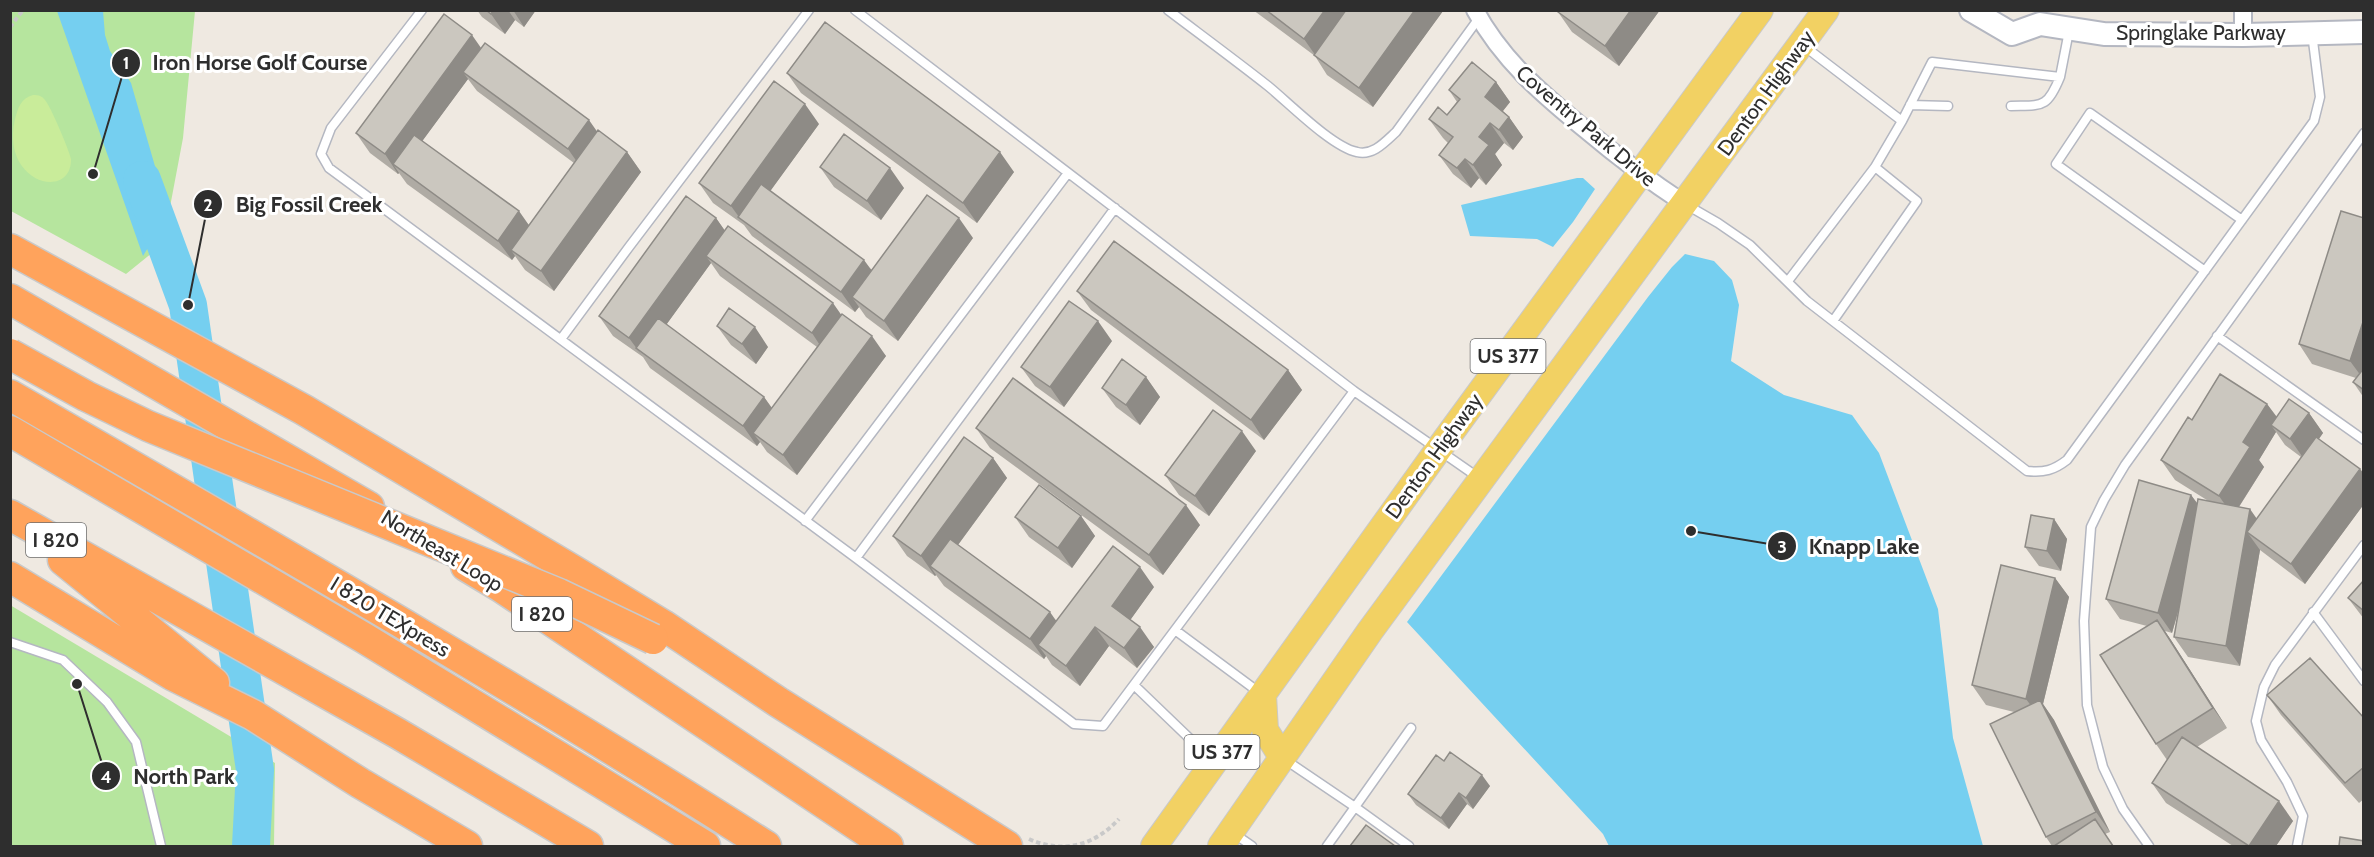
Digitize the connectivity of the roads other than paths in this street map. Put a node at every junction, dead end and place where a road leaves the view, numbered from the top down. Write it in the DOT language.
graph roads {
  1 [pos="422,10"];
  2 [pos="809,10"];
  3 [pos="855,10"];
  4 [pos="1168,10"];
  5 [pos="1760,10"];
  6 [pos="1826,10"];
  7 [pos="1971,10"];
  8 [pos="2243,10"];
  9 [pos="1477,14"];
  10 [pos="2036,17"];
  11 [pos="2070,29"];
  12 [pos="2364,32"];
  13 [pos="2312,33"];
  14 [pos="2243,35"];
  15 [pos="1801,44"];
  16 [pos="2060,77"];
  17 [pos="1910,105"];
  18 [pos="1948,106"];
  19 [pos="2011,106"];
  20 [pos="1902,121"];
  21 [pos="2364,133"];
  22 [pos="1875,167"];
  23 [pos="1068,173"];
  24 [pos="1640,175"];
  25 [pos="1685,204"];
  26 [pos="1115,208"];
  27 [pos="2242,220"];
  28 [pos="10,249"];
  29 [pos="2205,271"];
  30 [pos="1788,281"];
  31 [pos="10,299"];
  32 [pos="1833,321"];
  33 [pos="2217,336"];
  34 [pos="561,339"];
  35 [pos="10,354"];
  36 [pos="1354,391"];
  37 [pos="10,395"];
  38 [pos="10,431"];
  39 [pos="2364,440"];
  40 [pos="1438,450"];
  41 [pos="1480,479"];
  42 [pos="10,515"];
  43 [pos="805,521"];
  44 [pos="2364,544"];
  45 [pos="856,558"];
  46 [pos="10,577"];
  47 [pos="2313,612"];
  48 [pos="1175,630"];
  49 [pos="658,632"];
  50 [pos="10,642"];
  51 [pos="2364,681"];
  52 [pos="1135,686"];
  53 [pos="1263,695"];
  54 [pos="253,715"];
  55 [pos="1411,728"];
  56 [pos="1282,757"];
  57 [pos="1215,762"];
  58 [pos="1355,807"];
  59 [pos="1226,839"];
  60 [pos="1015,841"];
  61 [pos="161,846"];
  62 [pos="467,846"];
  63 [pos="588,846"];
  64 [pos="705,846"];
  65 [pos="766,846"];
  66 [pos="888,846"];
  67 [pos="1154,846"];
  68 [pos="1252,846"];
  69 [pos="1327,846"];
  70 [pos="1409,846"];
  71 [pos="2149,846"];
  72 [pos="2297,846"];
  1 -- 34 [label="lane"];
  2 -- 34 [label="lane"];
  3 -- 23 [label="lane"];
  4 -- 9 [label="lane"];
  5 -- 24 [label="main road, Denton Highway / US 377"];
  6 -- 15 [label="main road, Denton Highway / US 377"];
  7 -- 10 [label="street, Springlake Parkway"];
  8 -- 14 [label="street"];
  9 -- 24 [label="street, Coventry Park Drive"];
  10 -- 11 [label="street, Springlake Parkway"];
  11 -- 14 [label="street, Springlake Parkway"];
  11 -- 16 [label="lane"];
  12 -- 13 [label="street, Springlake Parkway"];
  13 -- 14 [label="street, Springlake Parkway"];
  13 -- 27 [label="lane"];
  15 -- 20 [label="lane"];
  15 -- 25 [label="main road, Denton Highway / US 377"];
  16 -- 17 [label="lane"];
  16 -- 19 [label="lane"];
  17 -- 18 [label="lane"];
  17 -- 20 [label="lane"];
  20 -- 22 [label="lane"];
  21 -- 33 [label="lane"];
  22 -- 30 [label="lane"];
  22 -- 32 [label="lane"];
  23 -- 26 [label="lane"];
  23 -- 43 [label="lane"];
  24 -- 25 [label="street, Coventry Park Drive"];
  24 -- 40 [label="main road, Denton Highway / US 377"];
  25 -- 30 [label="lane"];
  25 -- 41 [label="main road, Denton Highway / US 377"];
  26 -- 36 [label="lane"];
  26 -- 45 [label="lane"];
  27 -- 29 [label="lane"];
  27 -- 29 [label="lane"];
  28 -- 49 [label="highway"];
  29 -- 32 [label="lane"];
  30 -- 32 [label="lane"];
  31 -- 66 [label="highway, Northeast Loop / I 820"];
  33 -- 39 [label="lane"];
  33 -- 71 [label="lane"];
  34 -- 43 [label="lane"];
  35 -- 49 [label="highway, bridge"];
  36 -- 40 [label="lane"];
  36 -- 48 [label="lane"];
  37 -- 65 [label="highway, I 820 TEXpress"];
  38 -- 64 [label="highway, I 820 TEXpress"];
  40 -- 41 [label="lane"];
  40 -- 53 [label="main road, Denton Highway / US 377"];
  41 -- 56 [label="main road, Denton Highway / US 377"];
  42 -- 54 [label="highway"];
  42 -- 63 [label="highway, I 820"];
  43 -- 45 [label="lane"];
  44 -- 47 [label="lane"];
  45 -- 52 [label="lane"];
  46 -- 54 [label="highway"];
  47 -- 51 [label="lane"];
  47 -- 72 [label="lane"];
  48 -- 52 [label="lane"];
  48 -- 53 [label="lane"];
  49 -- 60 [label="highway"];
  50 -- 61 [label="lane"];
  52 -- 57 [label="lane"];
  53 -- 56 [label="main road"];
  53 -- 57 [label="main road, Denton Highway / US 377"];
  54 -- 62 [label="highway"];
  55 -- 58 [label="lane"];
  56 -- 58 [label="lane"];
  56 -- 59 [label="main road, Denton Highway / US 377"];
  57 -- 67 [label="main road, Denton Highway / US 377"];
  58 -- 69 [label="lane"];
  58 -- 70 [label="lane"];
  59 -- 68 [label="lane"];
}
